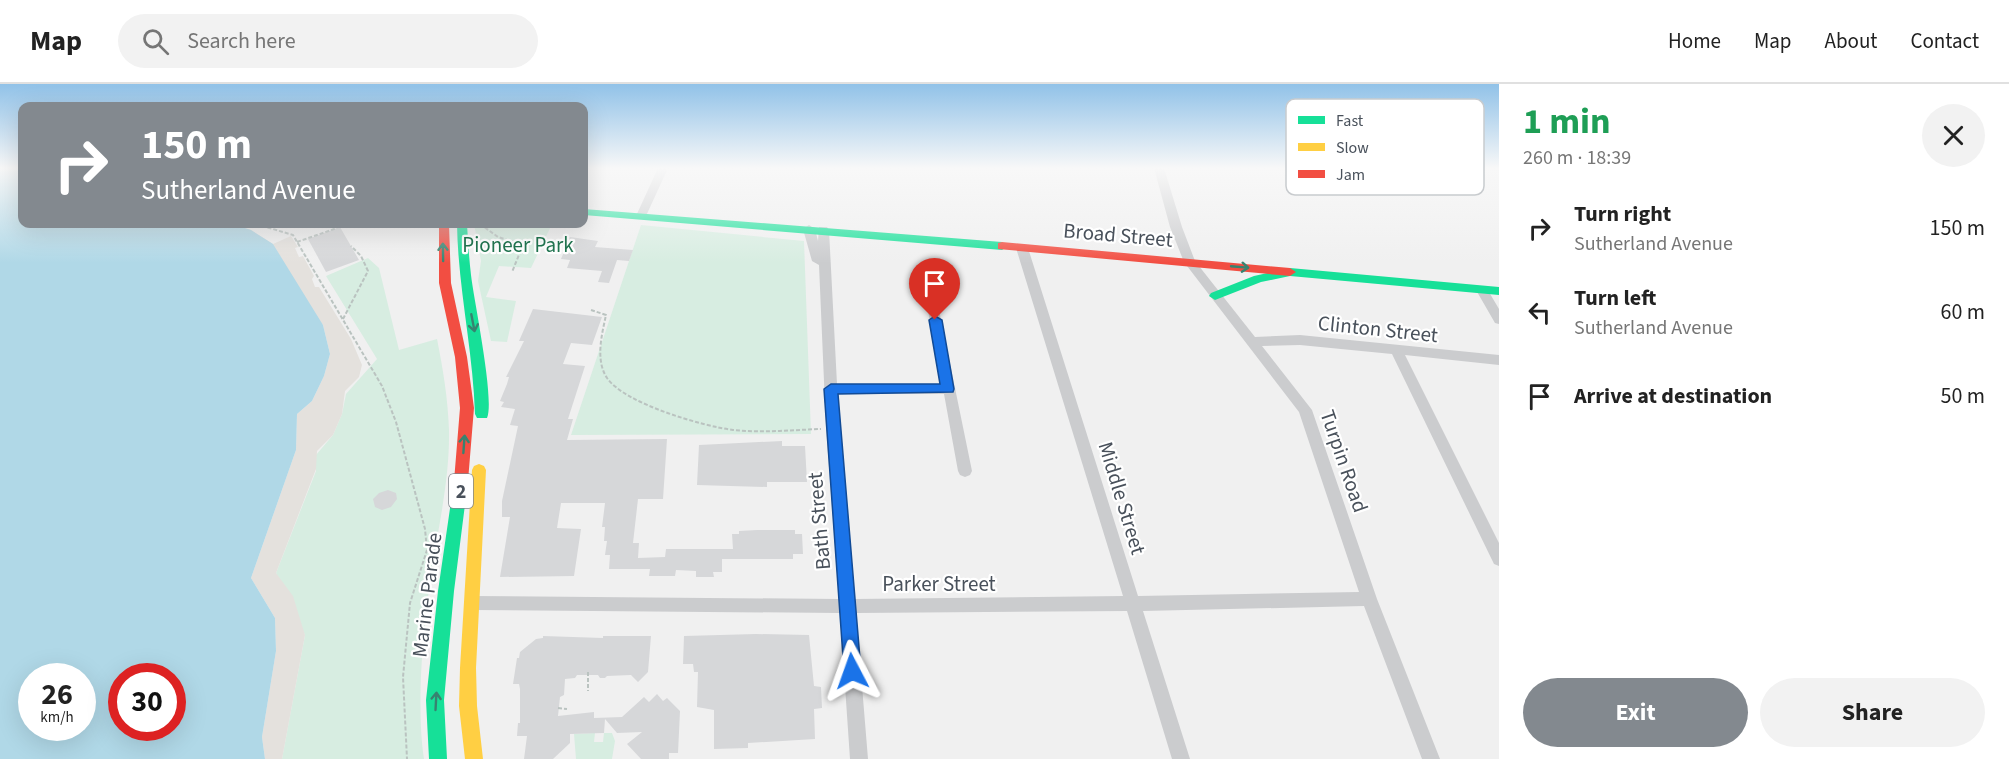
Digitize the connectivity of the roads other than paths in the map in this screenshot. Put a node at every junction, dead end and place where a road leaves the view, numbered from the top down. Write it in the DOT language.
graph roads {
  1 [pos="649,200"];
  2 [pos="657,200"];
  3 [pos="1168,200"];
  4 [pos="588,212"];
  5 [pos="641,216"];
  6 [pos="655,218"];
  7 [pos="444,228"];
  8 [pos="462,228"];
  9 [pos="816,229"];
  10 [pos="1022,248"];
  11 [pos="1190,262"];
  12 [pos="1290,272"];
  13 [pos="927,274"];
  14 [pos="1482,290"];
  15 [pos="1499,291"];
  16 [pos="1215,296"];
  17 [pos="1499,320"];
  18 [pos="1253,342"];
  19 [pos="1397,351"];
  20 [pos="1499,360"];
  21 [pos="831,389"];
  22 [pos="948,389"];
  23 [pos="481,428"];
  24 [pos="480,451"];
  25 [pos="965,471"];
  26 [pos="474,546"];
  27 [pos="1499,559"];
  28 [pos="1369,599"];
  29 [pos="472,603"];
  30 [pos="847,605"];
  31 [pos="1133,605"];
  32 [pos="456,723"];
  33 [pos="438,759"];
  34 [pos="474,759"];
  35 [pos="859,759"];
  36 [pos="1181,759"];
  37 [pos="1431,759"];
  1 -- 5 [label="street"];
  2 -- 6 [label="street"];
  3 -- 11 [label="street, Turpin Road"];
  4 -- 5 [label="main road, Broad Street"];
  5 -- 6 [label="main road, Broad Street"];
  6 -- 9 [label="main road, Broad Street"];
  33 -- 7 [label="main road, Marine Parade / 2, one-way"];
  8 -- 23 [label="main road, one-way"];
  9 -- 10 [label="main road, Broad Street"];
  9 -- 21 [label="street, Bath Street"];
  10 -- 11 [label="main road, Broad Street"];
  10 -- 31 [label="street, Middle Street"];
  11 -- 12 [label="main road, Broad Street, one-way"];
  11 -- 16 [label="street, Turpin Road"];
  12 -- 14 [label="main road, Broad Street"];
  12 -- 16 [label="main road, Broad Street"];
  13 -- 22 [label="street"];
  14 -- 15 [label="main road, Broad Street"];
  14 -- 17 [label="street"];
  16 -- 18 [label="street, Turpin Road"];
  18 -- 19 [label="street, Clinton Street"];
  18 -- 28 [label="street, Turpin Road"];
  19 -- 20 [label="street, Clinton Street"];
  19 -- 27 [label="street"];
  21 -- 22 [label="street"];
  21 -- 30 [label="street, Bath Street"];
  22 -- 25 [label="street"];
  24 -- 26 [label="main road, Marine Parade / 2"];
  26 -- 29 [label="main road, Marine Parade / 2"];
  26 -- 32 [label="main road"];
  28 -- 31 [label="street, Parker Street"];
  28 -- 37 [label="street, Turpin Road"];
  29 -- 30 [label="street, Parker Street"];
  29 -- 34 [label="main road, Marine Parade / 2"];
  30 -- 31 [label="street, Parker Street"];
  30 -- 35 [label="street, Bath Street"];
  31 -- 36 [label="street, Middle Street"];
}
